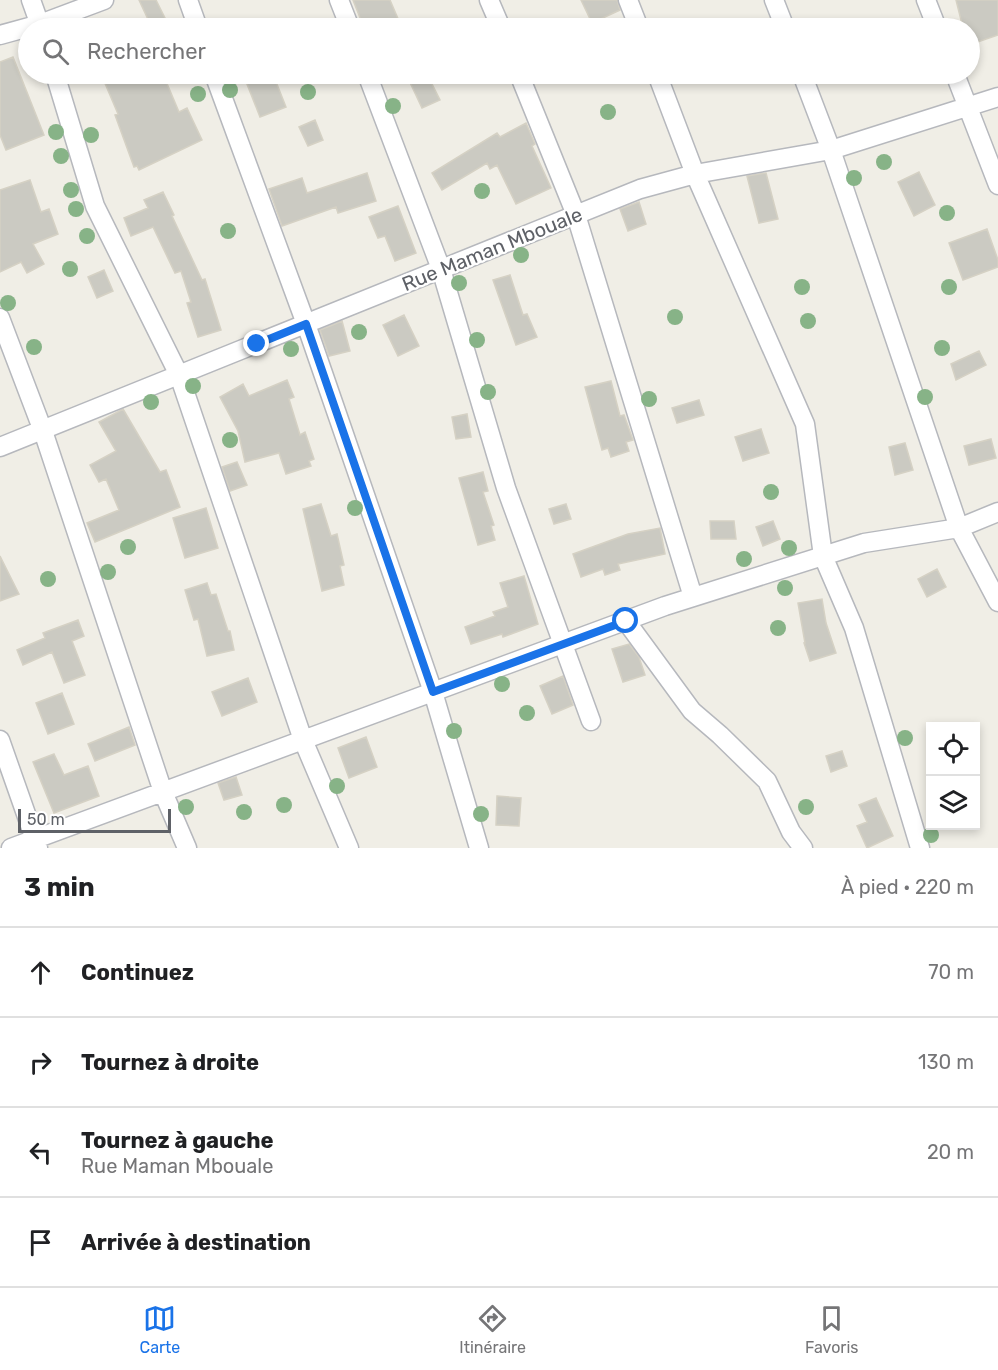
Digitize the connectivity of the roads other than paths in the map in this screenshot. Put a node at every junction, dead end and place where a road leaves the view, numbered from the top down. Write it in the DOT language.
graph roads {
  1 [pos="31,0"];
  2 [pos="104,0"];
  3 [pos="188,0"];
  4 [pos="339,0"];
  5 [pos="489,0"];
  6 [pos="628,0"];
  7 [pos="774,0"];
  8 [pos="926,0"];
  9 [pos="37,18"];
  10 [pos="60,18"];
  11 [pos="194,18"];
  12 [pos="346,18"];
  13 [pos="497,18"];
  14 [pos="635,18"];
  15 [pos="781,18"];
  16 [pos="933,18"];
  17 [pos="18,31"];
  18 [pos="0,35"];
  19 [pos="58,84"];
  20 [pos="218,84"];
  21 [pos="371,84"];
  22 [pos="523,84"];
  23 [pos="661,84"];
  24 [pos="806,84"];
  25 [pos="959,84"];
  26 [pos="998,97"];
  27 [pos="969,107"];
  28 [pos="831,150"];
  29 [pos="695,174"];
  30 [pos="998,185"];
  31 [pos="576,215"];
  32 [pos="441,269"];
  33 [pos="0,318"];
  34 [pos="306,324"];
  35 [pos="179,375"];
  36 [pos="43,431"];
  37 [pos="0,447"];
  38 [pos="998,512"];
  39 [pos="959,528"];
  40 [pos="823,556"];
  41 [pos="693,597"];
  42 [pos="998,602"];
  43 [pos="626,621"];
  44 [pos="561,644"];
  45 [pos="433,692"];
  46 [pos="591,722"];
  47 [pos="0,740"];
  48 [pos="303,740"];
  49 [pos="164,792"];
  50 [pos="37,843"];
  51 [pos="10,848"];
  52 [pos="186,848"];
  53 [pos="349,848"];
  54 [pos="479,848"];
  55 [pos="803,848"];
  56 [pos="920,848"];
  1 -- 9 [label="street"];
  2 -- 10 [label="street"];
  3 -- 11 [label="street"];
  4 -- 12 [label="street"];
  5 -- 13 [label="street"];
  6 -- 14 [label="street"];
  7 -- 15 [label="street"];
  8 -- 16 [label="street"];
  17 -- 18 [label="street"];
  19 -- 35 [label="street"];
  20 -- 34 [label="street"];
  21 -- 32 [label="street"];
  22 -- 31 [label="street"];
  23 -- 29 [label="street"];
  24 -- 28 [label="street"];
  25 -- 27 [label="street"];
  26 -- 27 [label="street, Rue Maman Mbouale"];
  27 -- 28 [label="street, Rue Maman Mbouale"];
  27 -- 30 [label="street"];
  28 -- 29 [label="street, Rue Maman Mbouale"];
  28 -- 39 [label="street"];
  29 -- 31 [label="street, Rue Maman Mbouale"];
  29 -- 40 [label="street"];
  31 -- 32 [label="street, Rue Maman Mbouale"];
  31 -- 41 [label="street"];
  32 -- 34 [label="street, Rue Maman Mbouale"];
  32 -- 44 [label="street"];
  33 -- 36 [label="street"];
  34 -- 35 [label="street, Rue Maman Mbouale"];
  34 -- 45 [label="street"];
  35 -- 36 [label="street, Rue Maman Mbouale"];
  35 -- 48 [label="street"];
  36 -- 37 [label="street, Rue Maman Mbouale"];
  36 -- 49 [label="street"];
  38 -- 39 [label="street"];
  39 -- 40 [label="street"];
  39 -- 42 [label="street"];
  40 -- 41 [label="street"];
  40 -- 56 [label="street"];
  41 -- 43 [label="street"];
  43 -- 44 [label="street"];
  43 -- 55 [label="street"];
  44 -- 45 [label="street"];
  44 -- 46 [label="street"];
  45 -- 48 [label="street"];
  45 -- 54 [label="street"];
  47 -- 50 [label="street"];
  48 -- 49 [label="street"];
  48 -- 53 [label="street"];
  49 -- 50 [label="street"];
  49 -- 52 [label="street"];
  50 -- 51 [label="street"];
}
